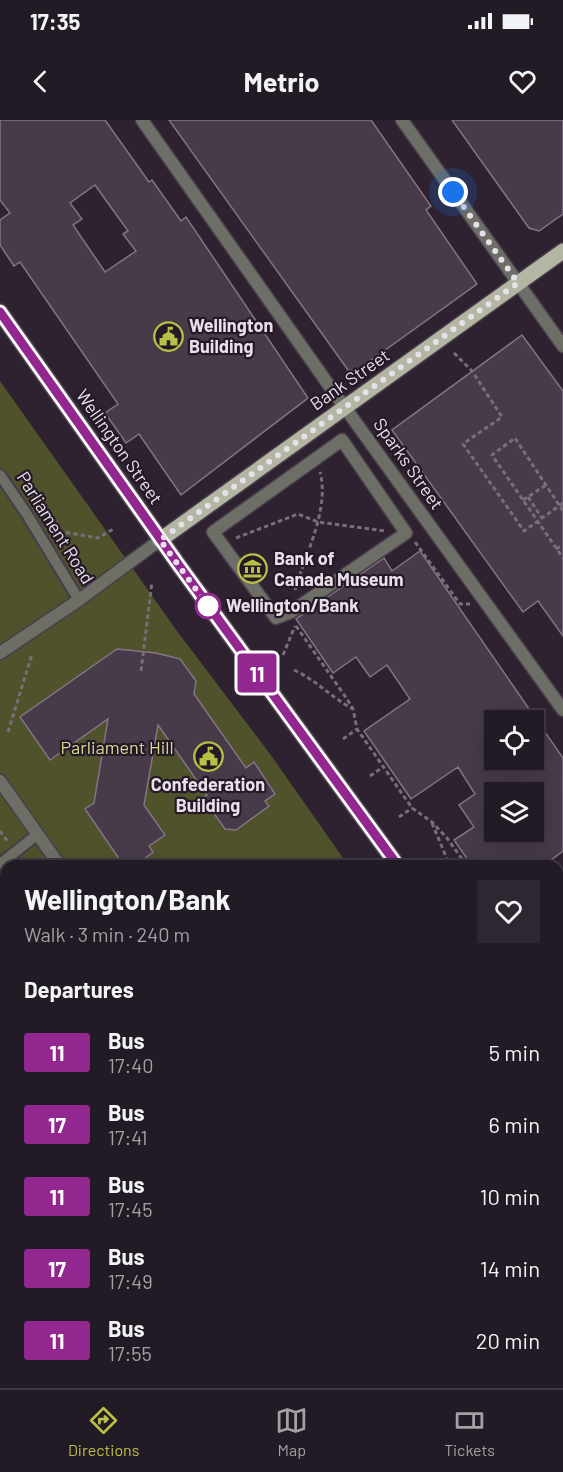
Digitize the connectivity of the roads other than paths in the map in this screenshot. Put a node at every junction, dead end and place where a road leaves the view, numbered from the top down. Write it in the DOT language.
graph roads {
  1 [pos="142,120"];
  2 [pos="402,120"];
  3 [pos="563,252"];
  4 [pos="518,283"];
  5 [pos="0,312"];
  6 [pos="563,346"];
  7 [pos="345,407"];
  8 [pos="0,475"];
  9 [pos="406,533"];
  10 [pos="160,540"];
  11 [pos="79,600"];
  12 [pos="0,654"];
  13 [pos="563,710"];
  14 [pos="0,781"];
  15 [pos="38,834"];
  16 [pos="5,860"];
  17 [pos="56,860"];
  18 [pos="394,860"];
  1 -- 7 [label="street, Sparks Street"];
  2 -- 4 [label="street"];
  3 -- 4 [label="main road, Bank Street"];
  4 -- 6 [label="street"];
  4 -- 7 [label="main road, Bank Street"];
  5 -- 10 [label="main road, Wellington Street"];
  7 -- 10 [label="main road, Bank Street"];
  7 -- 13 [label="street, Sparks Street"];
  8 -- 11 [label="lane, Parliament Road"];
  9 -- 9 [label="street"];
  10 -- 11 [label="street, Parliament Road"];
  10 -- 18 [label="main road, Wellington Street"];
  11 -- 12 [label="street, Parliament Road"];
  14 -- 15 [label="street"];
  15 -- 16 [label="lane"];
  15 -- 17 [label="street"];
}
